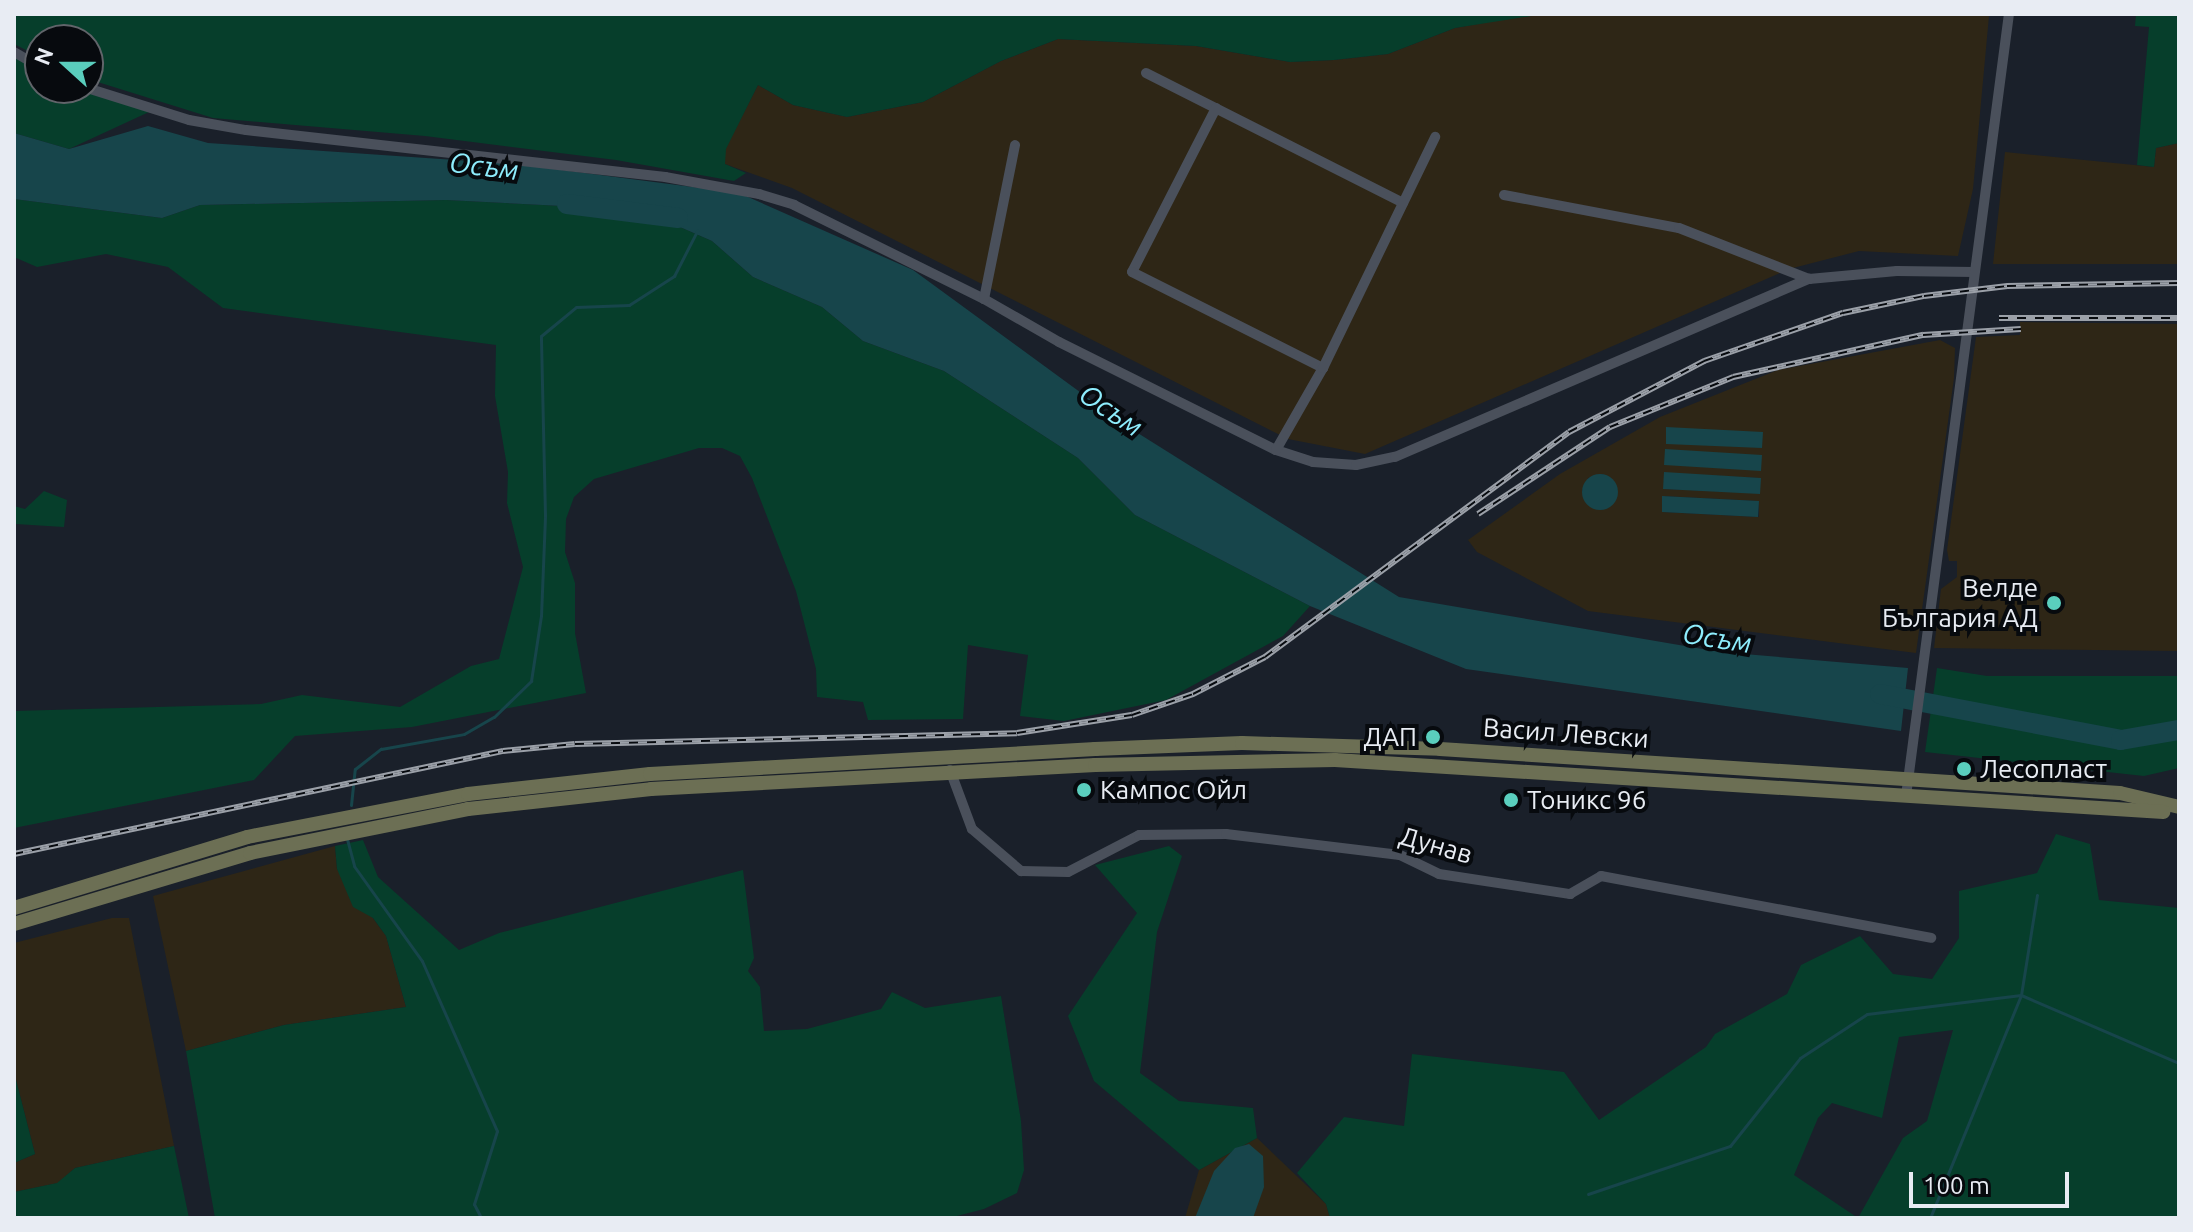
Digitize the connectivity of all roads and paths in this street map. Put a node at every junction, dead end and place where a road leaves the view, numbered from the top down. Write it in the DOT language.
graph roads {
  1 [pos="2009,14"];
  2 [pos="1146,73"];
  3 [pos="104,93"];
  4 [pos="1216,108"];
  5 [pos="1435,137"];
  6 [pos="1015,145"];
  7 [pos="1504,195"];
  8 [pos="1403,203"];
  9 [pos="1974,272"];
  10 [pos="1809,279"];
  11 [pos="984,299"];
  12 [pos="1323,368"];
  13 [pos="1276,450"];
  14 [pos="949,765"];
  15 [pos="1907,789"];
  16 [pos="2179,807"];
  17 [pos="2179,814"];
  18 [pos="14,908"];
  19 [pos="14,924"];
  20 [pos="1931,938"];
  1 -- 9 [label="street"];
  2 -- 4 [label="street"];
  3 -- 11 [label="street"];
  4 -- 8 [label="street"];
  4 -- 12 [label="street"];
  5 -- 8 [label="street"];
  6 -- 11 [label="street"];
  7 -- 10 [label="street"];
  8 -- 12 [label="street"];
  9 -- 10 [label="street"];
  9 -- 15 [label="street"];
  10 -- 13 [label="street"];
  11 -- 13 [label="street"];
  12 -- 13 [label="street"];
  14 -- 15 [label="main road, Васил Левски"];
  14 -- 18 [label="main road"];
  14 -- 19 [label="main road"];
  14 -- 20 [label="street, Дунав"];
  15 -- 16 [label="main road, Васил Левски"];
  15 -- 17 [label="main road, Васил Левски"];
}
